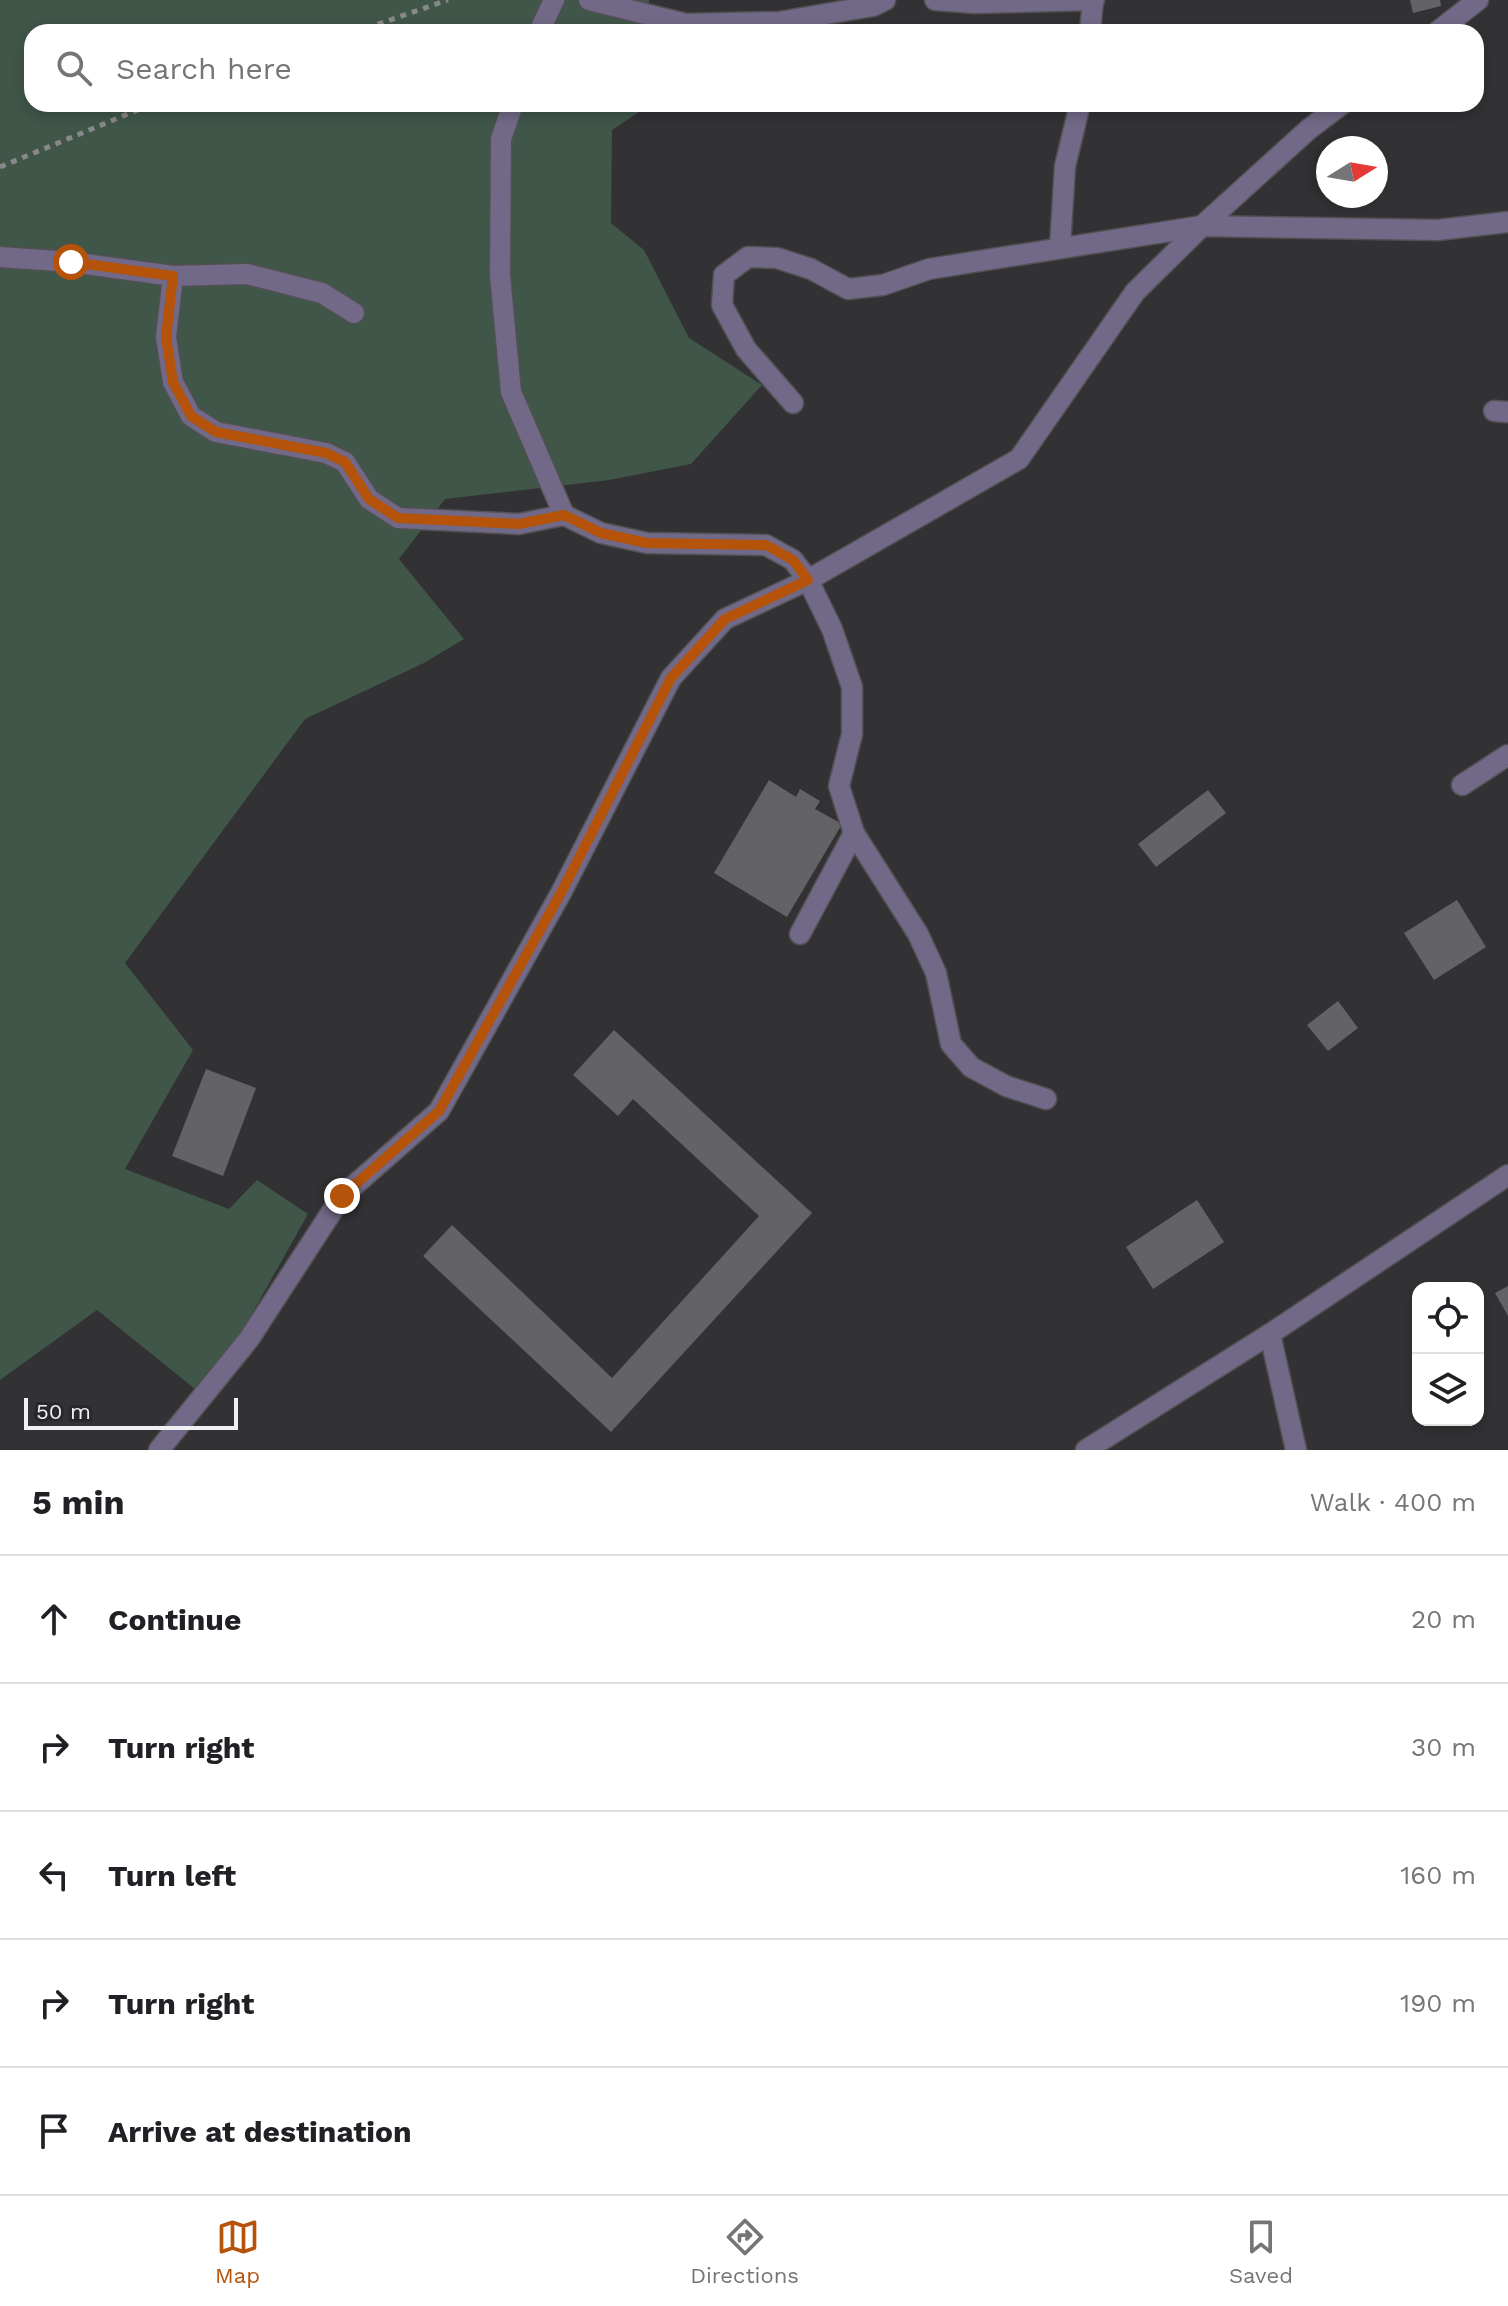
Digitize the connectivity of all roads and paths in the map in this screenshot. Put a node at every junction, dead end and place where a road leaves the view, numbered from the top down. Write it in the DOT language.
graph roads {
  1 [pos="448,0"];
  2 [pos="554,0"];
  3 [pos="589,0"];
  4 [pos="885,0"];
  5 [pos="935,0"];
  6 [pos="1094,0"];
  7 [pos="1478,0"];
  8 [pos="1065,1"];
  9 [pos="378,24"];
  10 [pos="543,24"];
  11 [pos="1091,24"];
  12 [pos="1447,24"];
  13 [pos="133,112"];
  14 [pos="510,112"];
  15 [pos="1078,112"];
  16 [pos="1333,112"];
  17 [pos="0,167"];
  18 [pos="1508,222"];
  19 [pos="1202,226"];
  20 [pos="1060,247"];
  21 [pos="0,257"];
  22 [pos="173,276"];
  23 [pos="354,313"];
  24 [pos="793,403"];
  25 [pos="564,515"];
  26 [pos="808,580"];
  27 [pos="1508,755"];
  28 [pos="1462,785"];
  29 [pos="854,833"];
  30 [pos="800,934"];
  31 [pos="1046,1099"];
  32 [pos="1508,1175"];
  33 [pos="1270,1334"];
  34 [pos="159,1450"];
  35 [pos="1086,1450"];
  36 [pos="1296,1450"];
  1 -- 9 [label="path"];
  2 -- 10 [label="street"];
  3 -- 4 [label="street"];
  5 -- 8 [label="street"];
  6 -- 8 [label="street"];
  6 -- 11 [label="street"];
  7 -- 12 [label="street"];
  13 -- 17 [label="path"];
  14 -- 25 [label="street"];
  15 -- 20 [label="street"];
  16 -- 19 [label="street"];
  18 -- 19 [label="street"];
  19 -- 20 [label="street"];
  19 -- 26 [label="street"];
  20 -- 24 [label="street"];
  21 -- 22 [label="street"];
  22 -- 23 [label="street"];
  22 -- 25 [label="street"];
  25 -- 26 [label="street"];
  26 -- 29 [label="street"];
  26 -- 34 [label="street"];
  27 -- 28 [label="street"];
  29 -- 30 [label="street"];
  29 -- 31 [label="street"];
  32 -- 33 [label="street"];
  33 -- 35 [label="street"];
  33 -- 36 [label="street"];
}
